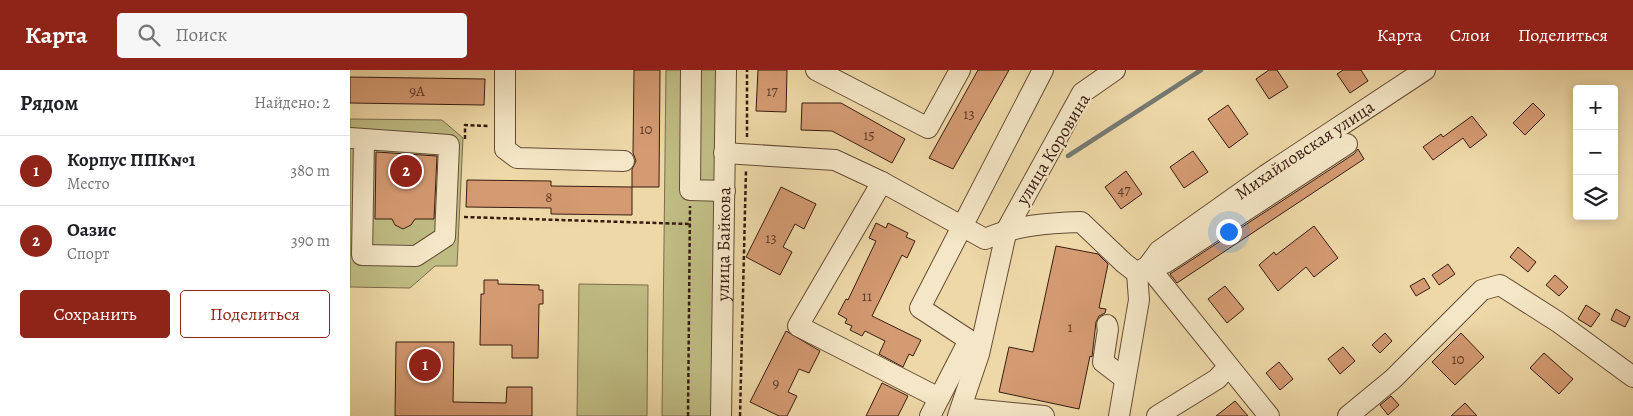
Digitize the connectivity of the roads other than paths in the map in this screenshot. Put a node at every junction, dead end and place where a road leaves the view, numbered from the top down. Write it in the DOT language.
graph roads {
  1 [pos="505,70"];
  2 [pos="692,70"];
  3 [pos="726,70"];
  4 [pos="816,70"];
  5 [pos="960,70"];
  6 [pos="1043,70"];
  7 [pos="1425,70"];
  8 [pos="1109,74"];
  9 [pos="357,139"];
  10 [pos="1347,144"];
  11 [pos="724,153"];
  12 [pos="624,160"];
  13 [pos="882,182"];
  14 [pos="724,191"];
  15 [pos="1012,221"];
  16 [pos="962,225"];
  17 [pos="1143,270"];
  18 [pos="1107,325"];
  19 [pos="1228,367"];
  20 [pos="1633,377"];
  21 [pos="1124,378"];
  22 [pos="939,398"];
  23 [pos="960,412"];
  24 [pos="721,416"];
  25 [pos="930,416"];
  26 [pos="1044,416"];
  27 [pos="1119,416"];
  28 [pos="1156,416"];
  29 [pos="1269,416"];
  30 [pos="1348,416"];
  1 -- 12 [label="street"];
  2 -- 14 [label="street"];
  3 -- 11 [label="street, улица Байкова"];
  4 -- 5 [label="street"];
  6 -- 16 [label="street"];
  7 -- 17 [label="street, Михайловская улица"];
  8 -- 15 [label="street, улица Коровина"];
  9 -- 9 [label="street"];
  10 -- 17 [label="street"];
  11 -- 13 [label="street"];
  11 -- 14 [label="street, улица Байкова"];
  13 -- 16 [label="street"];
  13 -- 22 [label="street"];
  14 -- 24 [label="street, улица Байкова"];
  15 -- 16 [label="street"];
  15 -- 17 [label="street"];
  15 -- 23 [label="street, улица Коровина"];
  16 -- 22 [label="street"];
  17 -- 19 [label="street"];
  17 -- 21 [label="street"];
  18 -- 21 [label="street"];
  19 -- 28 [label="street"];
  19 -- 29 [label="street"];
  20 -- 30 [label="street"];
  21 -- 27 [label="street"];
  22 -- 25 [label="street"];
  23 -- 26 [label="street"];
}
